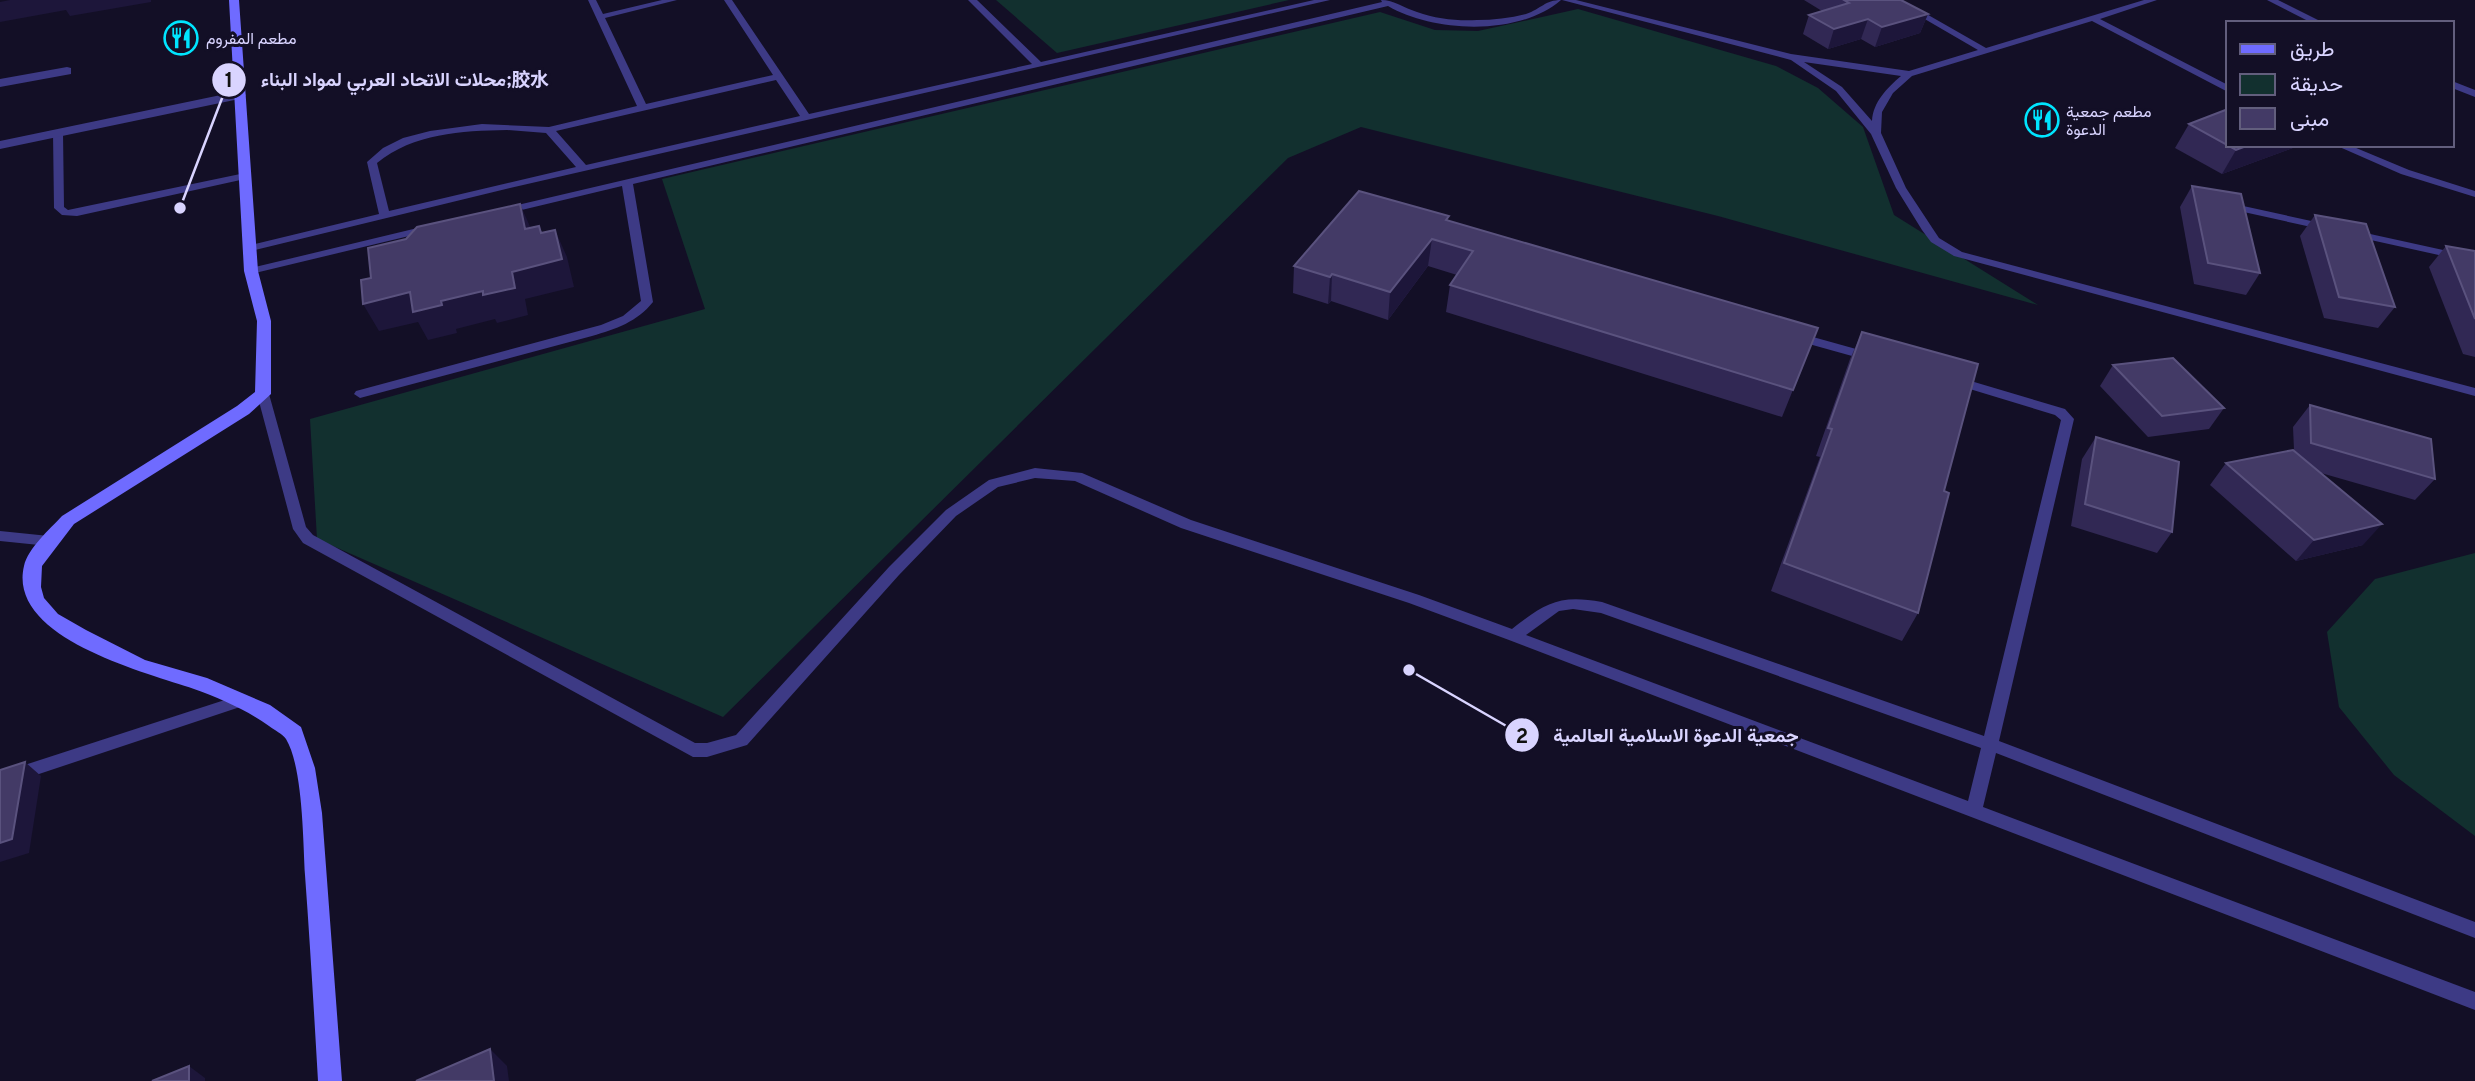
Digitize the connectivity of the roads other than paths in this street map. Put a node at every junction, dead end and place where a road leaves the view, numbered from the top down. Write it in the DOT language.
graph roads {
  1 [pos="234,0"];
  2 [pos="592,0"];
  3 [pos="673,0"];
  4 [pos="727,0"];
  5 [pos="972,0"];
  6 [pos="1326,0"];
  7 [pos="1557,0"];
  8 [pos="1566,0"];
  9 [pos="1896,0"];
  10 [pos="2153,0"];
  11 [pos="2271,0"];
  12 [pos="1387,1"];
  13 [pos="600,16"];
  14 [pos="2092,19"];
  15 [pos="2316,21"];
  16 [pos="1984,50"];
  17 [pos="1790,57"];
  18 [pos="1039,65"];
  19 [pos="67,71"];
  20 [pos="1909,74"];
  21 [pos="780,76"];
  22 [pos="0,83"];
  23 [pos="2454,85"];
  24 [pos="2226,88"];
  25 [pos="2475,94"];
  26 [pos="240,95"];
  27 [pos="643,108"];
  28 [pos="806,117"];
  29 [pos="549,130"];
  30 [pos="58,133"];
  31 [pos="1876,133"];
  32 [pos="0,145"];
  33 [pos="2345,147"];
  34 [pos="583,168"];
  35 [pos="245,176"];
  36 [pos="627,182"];
  37 [pos="2475,194"];
  38 [pos="2220,204"];
  39 [pos="493,214"];
  40 [pos="385,217"];
  41 [pos="439,226"];
  42 [pos="251,248"];
  43 [pos="2475,260"];
  44 [pos="251,271"];
  45 [pos="1780,332"];
  46 [pos="1884,361"];
  47 [pos="1937,376"];
  48 [pos="2475,391"];
  49 [pos="263,394"];
  50 [pos="359,394"];
  51 [pos="0,536"];
  52 [pos="49,541"];
  53 [pos="1514,636"];
  54 [pos="237,702"];
  55 [pos="1992,745"];
  56 [pos="0,780"];
  57 [pos="1974,811"];
  58 [pos="2475,930"];
  59 [pos="2475,1001"];
  60 [pos="330,1081"];
  1 -- 26 [label="street"];
  2 -- 13 [label="lane"];
  3 -- 13 [label="lane"];
  4 -- 21 [label="lane"];
  5 -- 18 [label="lane"];
  6 -- 18 [label="lane"];
  7 -- 12 [label="lane"];
  8 -- 17 [label="lane"];
  9 -- 16 [label="lane"];
  10 -- 14 [label="lane"];
  11 -- 15 [label="lane"];
  12 -- 36 [label="lane"];
  13 -- 27 [label="lane"];
  14 -- 16 [label="lane"];
  14 -- 24 [label="lane"];
  16 -- 20 [label="lane"];
  17 -- 20 [label="lane"];
  17 -- 31 [label="lane"];
  18 -- 28 [label="lane"];
  19 -- 22 [label="street"];
  20 -- 31 [label="lane"];
  21 -- 27 [label="lane"];
  21 -- 28 [label="lane"];
  23 -- 25 [label="lane"];
  26 -- 30 [label="street"];
  26 -- 35 [label="street"];
  27 -- 29 [label="lane"];
  28 -- 34 [label="lane"];
  29 -- 34 [label="lane"];
  29 -- 40 [label="lane"];
  30 -- 32 [label="street"];
  30 -- 35 [label="lane"];
  31 -- 48 [label="lane"];
  33 -- 37 [label="lane"];
  34 -- 40 [label="lane"];
  35 -- 42 [label="street"];
  36 -- 39 [label="lane"];
  36 -- 50 [label="lane"];
  38 -- 43 [label="lane"];
  40 -- 42 [label="lane"];
  41 -- 44 [label="lane"];
  42 -- 44 [label="street"];
  44 -- 49 [label="street"];
  45 -- 46 [label="lane"];
  47 -- 55 [label="lane"];
  49 -- 52 [label="street"];
  49 -- 53 [label="lane"];
  51 -- 52 [label="lane"];
  52 -- 54 [label="street"];
  53 -- 55 [label="lane"];
  53 -- 57 [label="lane"];
  54 -- 56 [label="lane"];
  54 -- 60 [label="street"];
  55 -- 57 [label="lane"];
  55 -- 58 [label="lane"];
  57 -- 59 [label="lane"];
}
